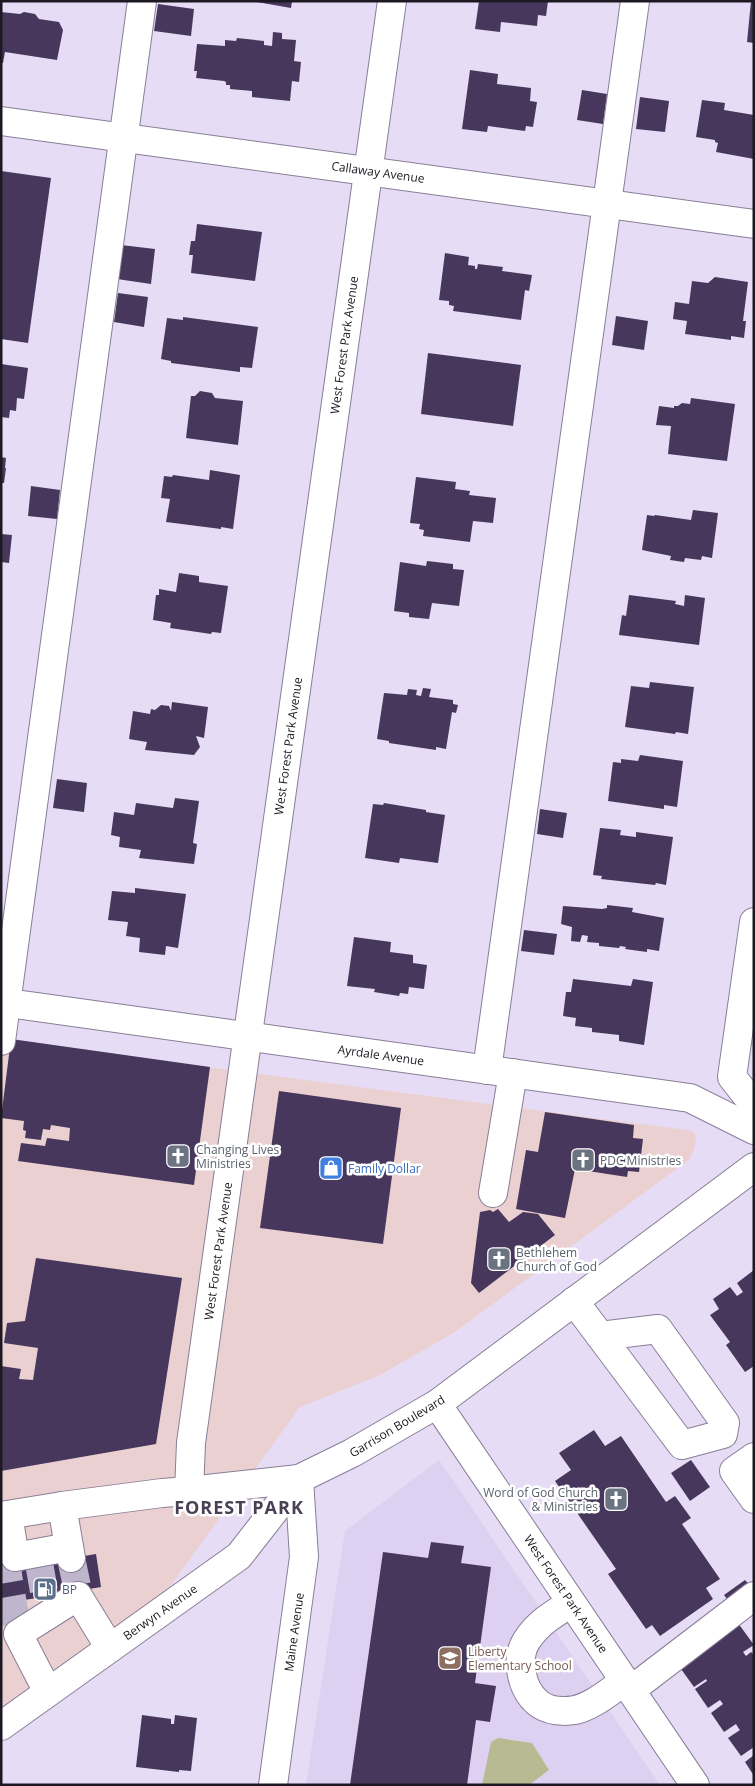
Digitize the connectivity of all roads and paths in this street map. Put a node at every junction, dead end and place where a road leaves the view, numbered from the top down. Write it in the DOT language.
graph roads {
  1 [pos="142,1"];
  2 [pos="392,1"];
  3 [pos="635,1"];
  4 [pos="1,121"];
  5 [pos="124,138"];
  6 [pos="368,171"];
  7 [pos="607,204"];
  8 [pos="754,224"];
  9 [pos="754,922"];
  10 [pos="4,1002"];
  11 [pos="248,1036"];
  12 [pos="1,1041"];
  13 [pos="500,1071"];
  14 [pos="754,1106"];
  15 [pos="754,1130"];
  16 [pos="754,1167"];
  17 [pos="493,1193"];
  18 [pos="574,1301"];
  19 [pos="600,1336"];
  20 [pos="436,1404"];
  21 [pos="754,1457"];
  22 [pos="299,1479"];
  23 [pos="189,1491"];
  24 [pos="754,1499"];
  25 [pos="62,1506"];
  26 [pos="5,1515"];
  27 [pos="754,1596"];
  28 [pos="571,1603"];
  29 [pos="110,1648"];
  30 [pos="628,1686"];
  31 [pos="48,1692"];
  32 [pos="1,1726"];
  33 [pos="273,1785"];
  34 [pos="695,1785"];
  1 -- 5 [label="street"];
  2 -- 6 [label="street, West Forest Park Avenue"];
  3 -- 7 [label="street"];
  4 -- 5 [label="street, Callaway Avenue"];
  5 -- 6 [label="street, Callaway Avenue"];
  5 -- 10 [label="street"];
  6 -- 7 [label="street, Callaway Avenue"];
  6 -- 11 [label="street, West Forest Park Avenue"];
  7 -- 8 [label="street, Callaway Avenue"];
  7 -- 13 [label="street"];
  9 -- 14 [label="street"];
  10 -- 11 [label="street, Ayrdale Avenue"];
  10 -- 12 [label="street"];
  11 -- 13 [label="street, Ayrdale Avenue"];
  11 -- 23 [label="street, West Forest Park Avenue"];
  13 -- 15 [label="street, Ayrdale Avenue"];
  13 -- 17 [label="street"];
  16 -- 18 [label="street, Garrison Boulevard"];
  18 -- 19 [label="street"];
  18 -- 20 [label="street, Garrison Boulevard"];
  19 -- 19 [label="street"];
  20 -- 22 [label="street, Garrison Boulevard"];
  20 -- 28 [label="street, West Forest Park Avenue"];
  21 -- 24 [label="street"];
  22 -- 23 [label="street, Garrison Boulevard"];
  22 -- 29 [label="street, Berwyn Avenue"];
  22 -- 33 [label="street, Maine Avenue"];
  23 -- 25 [label="street, Garrison Boulevard"];
  25 -- 26 [label="street, Garrison Boulevard"];
  25 -- 26 [label="street"];
  27 -- 30 [label="street"];
  28 -- 30 [label="street, West Forest Park Avenue"];
  28 -- 30 [label="street"];
  29 -- 31 [label="street, Berwyn Avenue"];
  29 -- 31 [label="street"];
  30 -- 34 [label="street, West Forest Park Avenue"];
  31 -- 32 [label="street, Berwyn Avenue"];
}
